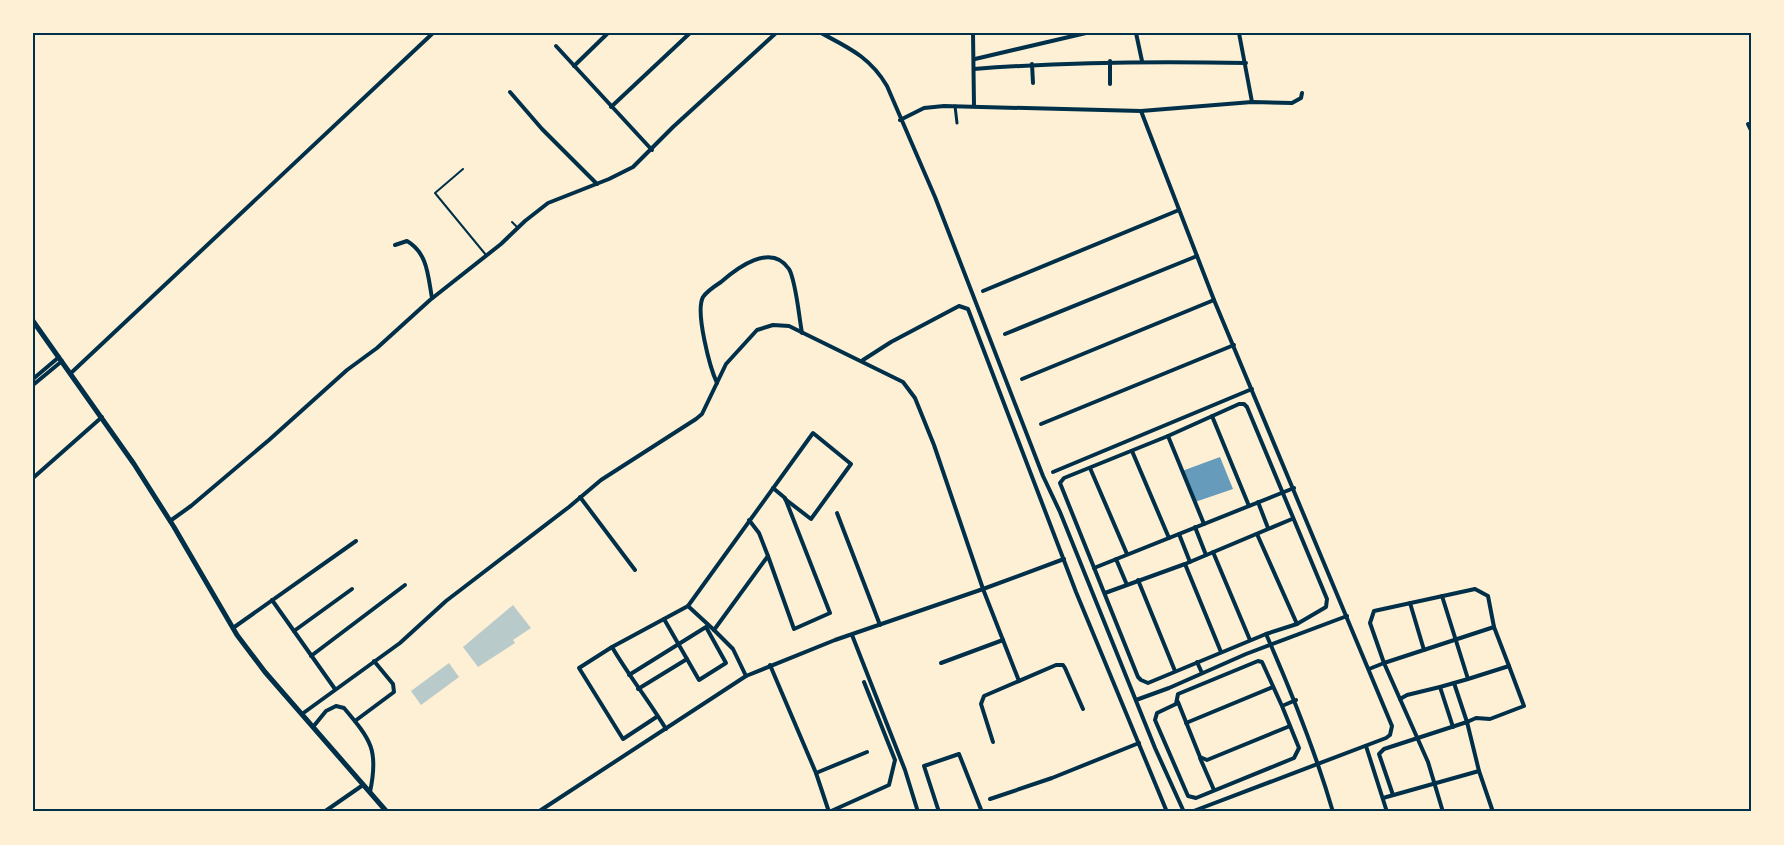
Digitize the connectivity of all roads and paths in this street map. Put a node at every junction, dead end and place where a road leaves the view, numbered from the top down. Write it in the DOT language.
graph roads {
  1 [pos="433,33"];
  2 [pos="608,33"];
  3 [pos="690,33"];
  4 [pos="776,33"];
  5 [pos="821,33"];
  6 [pos="974,33"];
  7 [pos="1086,33"];
  8 [pos="1136,33"];
  9 [pos="1239,33"];
  10 [pos="556,46"];
  11 [pos="975,60"];
  12 [pos="1143,61"];
  13 [pos="1110,62"];
  14 [pos="1246,63"];
  15 [pos="1032,64"];
  16 [pos="574,66"];
  17 [pos="974,69"];
  18 [pos="1033,83"];
  19 [pos="1110,84"];
  20 [pos="510,92"];
  21 [pos="1302,93"];
  22 [pos="1252,102"];
  23 [pos="955,106"];
  24 [pos="974,106"];
  25 [pos="611,107"];
  26 [pos="1141,111"];
  27 [pos="900,120"];
  28 [pos="957,123"];
  29 [pos="1748,124"];
  30 [pos="1751,130"];
  31 [pos="652,150"];
  32 [pos="464,169"];
  33 [pos="597,184"];
  34 [pos="1179,210"];
  35 [pos="512,222"];
  36 [pos="518,228"];
  37 [pos="395,245"];
  38 [pos="486,255"];
  39 [pos="1197,256"];
  40 [pos="983,291"];
  41 [pos="432,298"];
  42 [pos="1214,300"];
  43 [pos="33,321"];
  44 [pos="802,333"];
  45 [pos="1005,334"];
  46 [pos="1234,345"];
  47 [pos="61,359"];
  48 [pos="862,360"];
  49 [pos="71,373"];
  50 [pos="33,379"];
  51 [pos="1022,379"];
  52 [pos="717,384"];
  53 [pos="33,385"];
  54 [pos="1252,389"];
  55 [pos="1212,416"];
  56 [pos="103,417"];
  57 [pos="1041,424"];
  58 [pos="1168,436"];
  59 [pos="1132,451"];
  60 [pos="1090,468"];
  61 [pos="1053,472"];
  62 [pos="33,478"];
  63 [pos="773,488"];
  64 [pos="1294,488"];
  65 [pos="1282,492"];
  66 [pos="580,497"];
  67 [pos="785,498"];
  68 [pos="1258,502"];
  69 [pos="1249,506"];
  70 [pos="837,513"];
  71 [pos="1293,519"];
  72 [pos="749,520"];
  73 [pos="170,521"];
  74 [pos="1204,524"];
  75 [pos="1195,527"];
  76 [pos="1268,528"];
  77 [pos="1179,534"];
  78 [pos="1257,534"];
  79 [pos="1168,538"];
  80 [pos="356,541"];
  81 [pos="1213,552"];
  82 [pos="1127,554"];
  83 [pos="1206,555"];
  84 [pos="768,556"];
  85 [pos="1064,559"];
  86 [pos="1116,559"];
  87 [pos="1190,562"];
  88 [pos="1185,564"];
  89 [pos="1094,567"];
  90 [pos="635,570"];
  91 [pos="1138,580"];
  92 [pos="1100,581"];
  93 [pos="405,585"];
  94 [pos="1089,585"];
  95 [pos="1127,585"];
  96 [pos="352,589"];
  97 [pos="983,589"];
  98 [pos="1105,593"];
  99 [pos="1442,596"];
  100 [pos="272,600"];
  101 [pos="1410,603"];
  102 [pos="688,606"];
  103 [pos="1347,616"];
  104 [pos="664,619"];
  105 [pos="1297,624"];
  106 [pos="880,625"];
  107 [pos="707,626"];
  108 [pos="1494,627"];
  109 [pos="233,628"];
  110 [pos="714,630"];
  111 [pos="294,631"];
  112 [pos="852,634"];
  113 [pos="1266,634"];
  114 [pos="1003,640"];
  115 [pos="1250,640"];
  116 [pos="1456,640"];
  117 [pos="679,644"];
  118 [pos="1271,644"];
  119 [pos="612,647"];
  120 [pos="1425,650"];
  121 [pos="1221,652"];
  122 [pos="311,656"];
  123 [pos="687,659"];
  124 [pos="374,661"];
  125 [pos="1197,662"];
  126 [pos="941,663"];
  127 [pos="1384,663"];
  128 [pos="770,665"];
  129 [pos="1509,666"];
  130 [pos="1369,669"];
  131 [pos="1175,671"];
  132 [pos="1202,673"];
  133 [pos="629,675"];
  134 [pos="746,676"];
  135 [pos="1468,679"];
  136 [pos="1019,681"];
  137 [pos="864,682"];
  138 [pos="1454,683"];
  139 [pos="1273,687"];
  140 [pos="1440,687"];
  141 [pos="335,689"];
  142 [pos="638,689"];
  143 [pos="1400,699"];
  144 [pos="1136,700"];
  145 [pos="1296,700"];
  146 [pos="1178,702"];
  147 [pos="1282,706"];
  148 [pos="1083,709"];
  149 [pos="302,714"];
  150 [pos="658,716"];
  151 [pos="355,721"];
  152 [pos="1467,722"];
  153 [pos="1186,723"];
  154 [pos="1290,726"];
  155 [pos="313,727"];
  156 [pos="1453,727"];
  157 [pos="666,729"];
  158 [pos="1418,737"];
  159 [pos="993,742"];
  160 [pos="1139,743"];
  161 [pos="1366,746"];
  162 [pos="867,752"];
  163 [pos="1200,757"];
  164 [pos="1319,764"];
  165 [pos="1479,771"];
  166 [pos="816,773"];
  167 [pos="1435,783"];
  168 [pos="363,784"];
  169 [pos="1214,790"];
  170 [pos="370,792"];
  171 [pos="1393,795"];
  172 [pos="1383,798"];
  173 [pos="990,799"];
  174 [pos="324,812"];
  175 [pos="387,812"];
  176 [pos="538,812"];
  177 [pos="829,812"];
  178 [pos="918,812"];
  179 [pos="939,812"];
  180 [pos="982,812"];
  181 [pos="1167,812"];
  182 [pos="1184,812"];
  183 [pos="1191,812"];
  184 [pos="1333,812"];
  185 [pos="1387,812"];
  186 [pos="1443,812"];
  187 [pos="1493,812"];
  1 -- 49 [label="street"];
  2 -- 16 [label="street"];
  3 -- 25 [label="street"];
  4 -- 31 [label="street"];
  5 -- 27 [label="street"];
  6 -- 11 [label="street"];
  7 -- 11 [label="street"];
  8 -- 12 [label="street"];
  9 -- 14 [label="street"];
  10 -- 16 [label="street"];
  11 -- 17 [label="street"];
  12 -- 13 [label="street"];
  12 -- 14 [label="street"];
  13 -- 15 [label="street"];
  13 -- 19 [label="street"];
  14 -- 22 [label="street"];
  15 -- 17 [label="street"];
  15 -- 18 [label="street"];
  16 -- 25 [label="street"];
  17 -- 24 [label="street"];
  20 -- 33 [label="street"];
  21 -- 22 [label="street"];
  22 -- 26 [label="street"];
  23 -- 24 [label="street"];
  23 -- 27 [label="street"];
  23 -- 28 [label="street"];
  24 -- 26 [label="street"];
  25 -- 31 [label="street"];
  26 -- 34 [label="street"];
  27 -- 94 [label="street"];
  29 -- 30 [label="street"];
  31 -- 33 [label="street"];
  32 -- 38 [label="lane"];
  33 -- 36 [label="street"];
  34 -- 39 [label="street"];
  34 -- 40 [label="street"];
  35 -- 36 [label="lane"];
  36 -- 38 [label="street"];
  37 -- 41 [label="street"];
  38 -- 41 [label="street"];
  39 -- 42 [label="street"];
  39 -- 45 [label="street"];
  41 -- 73 [label="street"];
  42 -- 46 [label="street"];
  42 -- 51 [label="street"];
  43 -- 47 [label="street"];
  44 -- 48 [label="street"];
  44 -- 52 [label="street"];
  44 -- 52 [label="street"];
  46 -- 54 [label="street"];
  46 -- 57 [label="street"];
  47 -- 49 [label="street"];
  47 -- 50 [label="street"];
  47 -- 53 [label="street"];
  48 -- 85 [label="street"];
  48 -- 97 [label="street"];
  49 -- 56 [label="street"];
  52 -- 66 [label="street"];
  54 -- 61 [label="street"];
  54 -- 64 [label="street"];
  55 -- 58 [label="street"];
  55 -- 65 [label="street"];
  55 -- 69 [label="street"];
  56 -- 62 [label="street"];
  56 -- 73 [label="street"];
  58 -- 59 [label="street"];
  58 -- 74 [label="street"];
  59 -- 60 [label="street"];
  59 -- 79 [label="street"];
  60 -- 82 [label="street"];
  60 -- 89 [label="street"];
  63 -- 67 [label="street"];
  63 -- 67 [label="street"];
  63 -- 72 [label="street"];
  64 -- 65 [label="street"];
  64 -- 103 [label="street"];
  65 -- 68 [label="street"];
  65 -- 71 [label="street"];
  66 -- 90 [label="street"];
  66 -- 124 [label="street"];
  67 -- 84 [label="street"];
  68 -- 69 [label="street"];
  68 -- 76 [label="street"];
  69 -- 74 [label="street"];
  70 -- 106 [label="street"];
  71 -- 76 [label="street"];
  71 -- 105 [label="street"];
  72 -- 84 [label="street"];
  72 -- 102 [label="street"];
  73 -- 109 [label="street"];
  74 -- 75 [label="street"];
  75 -- 77 [label="street"];
  75 -- 83 [label="street"];
  76 -- 78 [label="street"];
  77 -- 79 [label="street"];
  77 -- 87 [label="street"];
  78 -- 81 [label="street"];
  78 -- 105 [label="street"];
  79 -- 82 [label="street"];
  80 -- 100 [label="street"];
  81 -- 83 [label="street"];
  81 -- 115 [label="street"];
  82 -- 86 [label="street"];
  83 -- 87 [label="street"];
  84 -- 110 [label="street"];
  85 -- 97 [label="street"];
  85 -- 160 [label="street"];
  86 -- 89 [label="street"];
  86 -- 95 [label="street"];
  87 -- 88 [label="street"];
  88 -- 91 [label="street"];
  88 -- 121 [label="street"];
  89 -- 92 [label="street"];
  91 -- 95 [label="street"];
  91 -- 131 [label="street"];
  92 -- 94 [label="street"];
  92 -- 98 [label="street"];
  93 -- 122 [label="street"];
  94 -- 144 [label="street"];
  95 -- 98 [label="street"];
  96 -- 111 [label="street"];
  97 -- 106 [label="street"];
  97 -- 114 [label="street"];
  98 -- 131 [label="street"];
  99 -- 101 [label="street"];
  99 -- 108 [label="street"];
  99 -- 116 [label="street"];
  100 -- 109 [label="street"];
  100 -- 111 [label="street"];
  101 -- 120 [label="street"];
  101 -- 127 [label="street"];
  102 -- 104 [label="street"];
  102 -- 107 [label="street"];
  103 -- 118 [label="street"];
  103 -- 130 [label="street"];
  104 -- 117 [label="street"];
  104 -- 119 [label="street"];
  105 -- 113 [label="street"];
  106 -- 112 [label="street"];
  107 -- 110 [label="street"];
  107 -- 117 [label="street"];
  107 -- 123 [label="street"];
  108 -- 116 [label="street"];
  108 -- 129 [label="street"];
  109 -- 149 [label="street"];
  110 -- 134 [label="street"];
  111 -- 122 [label="street"];
  112 -- 128 [label="street"];
  112 -- 178 [label="street"];
  113 -- 115 [label="street"];
  113 -- 118 [label="street"];
  114 -- 126 [label="street"];
  114 -- 136 [label="street"];
  115 -- 121 [label="street"];
  116 -- 120 [label="street"];
  116 -- 135 [label="street"];
  117 -- 123 [label="street"];
  117 -- 133 [label="street"];
  118 -- 132 [label="street"];
  118 -- 145 [label="street"];
  119 -- 133 [label="street"];
  119 -- 150 [label="street"];
  120 -- 127 [label="street"];
  121 -- 125 [label="street"];
  122 -- 141 [label="street"];
  123 -- 142 [label="street"];
  124 -- 141 [label="street"];
  124 -- 151 [label="street"];
  125 -- 131 [label="street"];
  125 -- 132 [label="street"];
  127 -- 130 [label="street"];
  127 -- 143 [label="street"];
  128 -- 134 [label="street"];
  128 -- 166 [label="street"];
  129 -- 135 [label="street"];
  129 -- 152 [label="street"];
  130 -- 161 [label="street"];
  132 -- 144 [label="street"];
  133 -- 142 [label="street"];
  134 -- 157 [label="street"];
  135 -- 138 [label="street"];
  136 -- 148 [label="street"];
  136 -- 159 [label="street"];
  137 -- 177 [label="street"];
  138 -- 140 [label="street"];
  138 -- 152 [label="street"];
  139 -- 146 [label="street"];
  139 -- 147 [label="street"];
  139 -- 153 [label="street"];
  140 -- 143 [label="street"];
  140 -- 156 [label="street"];
  141 -- 149 [label="street"];
  142 -- 150 [label="street"];
  143 -- 158 [label="street"];
  144 -- 182 [label="street"];
  145 -- 147 [label="street"];
  145 -- 164 [label="street"];
  146 -- 153 [label="street"];
  146 -- 169 [label="street"];
  147 -- 154 [label="street"];
  149 -- 155 [label="street"];
  150 -- 157 [label="street"];
  151 -- 155 [label="street"];
  151 -- 170 [label="street"];
  152 -- 156 [label="street"];
  152 -- 165 [label="street"];
  153 -- 163 [label="street"];
  154 -- 163 [label="street"];
  154 -- 169 [label="street"];
  155 -- 168 [label="street"];
  156 -- 158 [label="street"];
  157 -- 176 [label="street"];
  158 -- 167 [label="street"];
  158 -- 171 [label="street"];
  160 -- 173 [label="street"];
  160 -- 181 [label="street"];
  161 -- 164 [label="street"];
  161 -- 172 [label="street"];
  162 -- 166 [label="street"];
  163 -- 169 [label="street"];
  164 -- 183 [label="street"];
  164 -- 184 [label="street"];
  165 -- 167 [label="street"];
  165 -- 187 [label="street"];
  166 -- 177 [label="street"];
  167 -- 171 [label="street"];
  167 -- 186 [label="street"];
  168 -- 170 [label="street"];
  168 -- 174 [label="street"];
  170 -- 175 [label="street"];
  171 -- 172 [label="street"];
  172 -- 185 [label="street"];
  179 -- 180 [label="street"];
}
